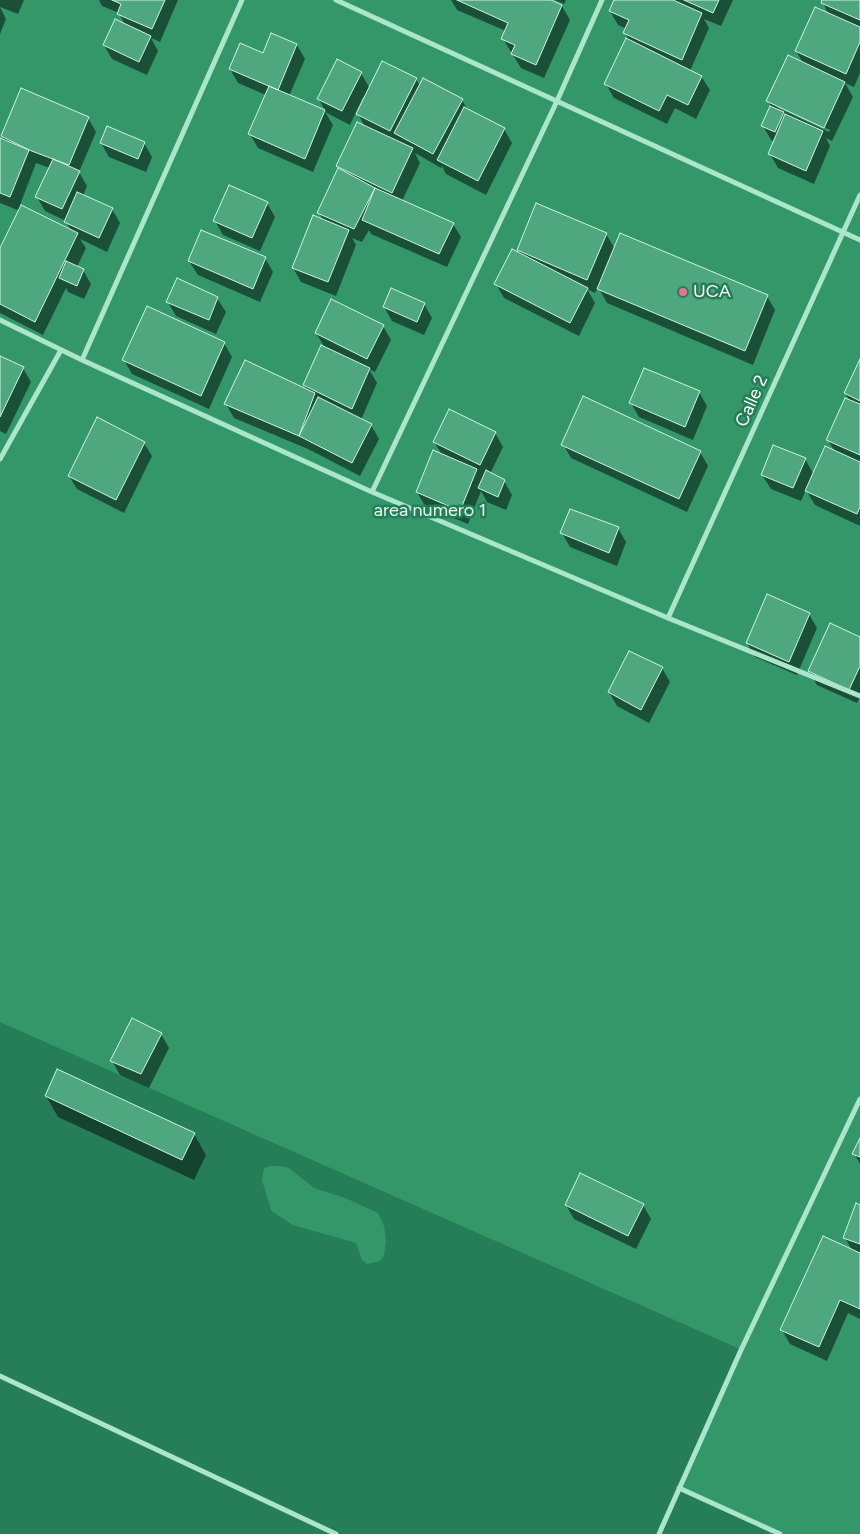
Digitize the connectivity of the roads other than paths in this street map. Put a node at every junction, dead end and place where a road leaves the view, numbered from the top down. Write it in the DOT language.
graph roads {
  1 [pos="242,0"];
  2 [pos="336,0"];
  3 [pos="602,0"];
  4 [pos="557,101"];
  5 [pos="860,195"];
  6 [pos="843,232"];
  7 [pos="860,240"];
  8 [pos="0,320"];
  9 [pos="61,350"];
  10 [pos="82,360"];
  11 [pos="0,459"];
  12 [pos="372,492"];
  13 [pos="668,618"];
  14 [pos="860,696"];
  15 [pos="860,1099"];
  16 [pos="0,1376"];
  17 [pos="679,1488"];
  18 [pos="336,1534"];
  19 [pos="659,1534"];
  20 [pos="780,1534"];
  1 -- 10 [label="street"];
  2 -- 4 [label="street"];
  3 -- 4 [label="street"];
  4 -- 6 [label="street"];
  4 -- 12 [label="street"];
  5 -- 6 [label="street, Calle 2"];
  6 -- 7 [label="street"];
  6 -- 13 [label="street, Calle 2"];
  8 -- 9 [label="street"];
  9 -- 10 [label="street"];
  9 -- 11 [label="street"];
  10 -- 12 [label="street"];
  12 -- 13 [label="street"];
  13 -- 14 [label="street"];
  15 -- 17 [label="street"];
  16 -- 18 [label="street"];
  17 -- 19 [label="street"];
  17 -- 20 [label="street"];
}
